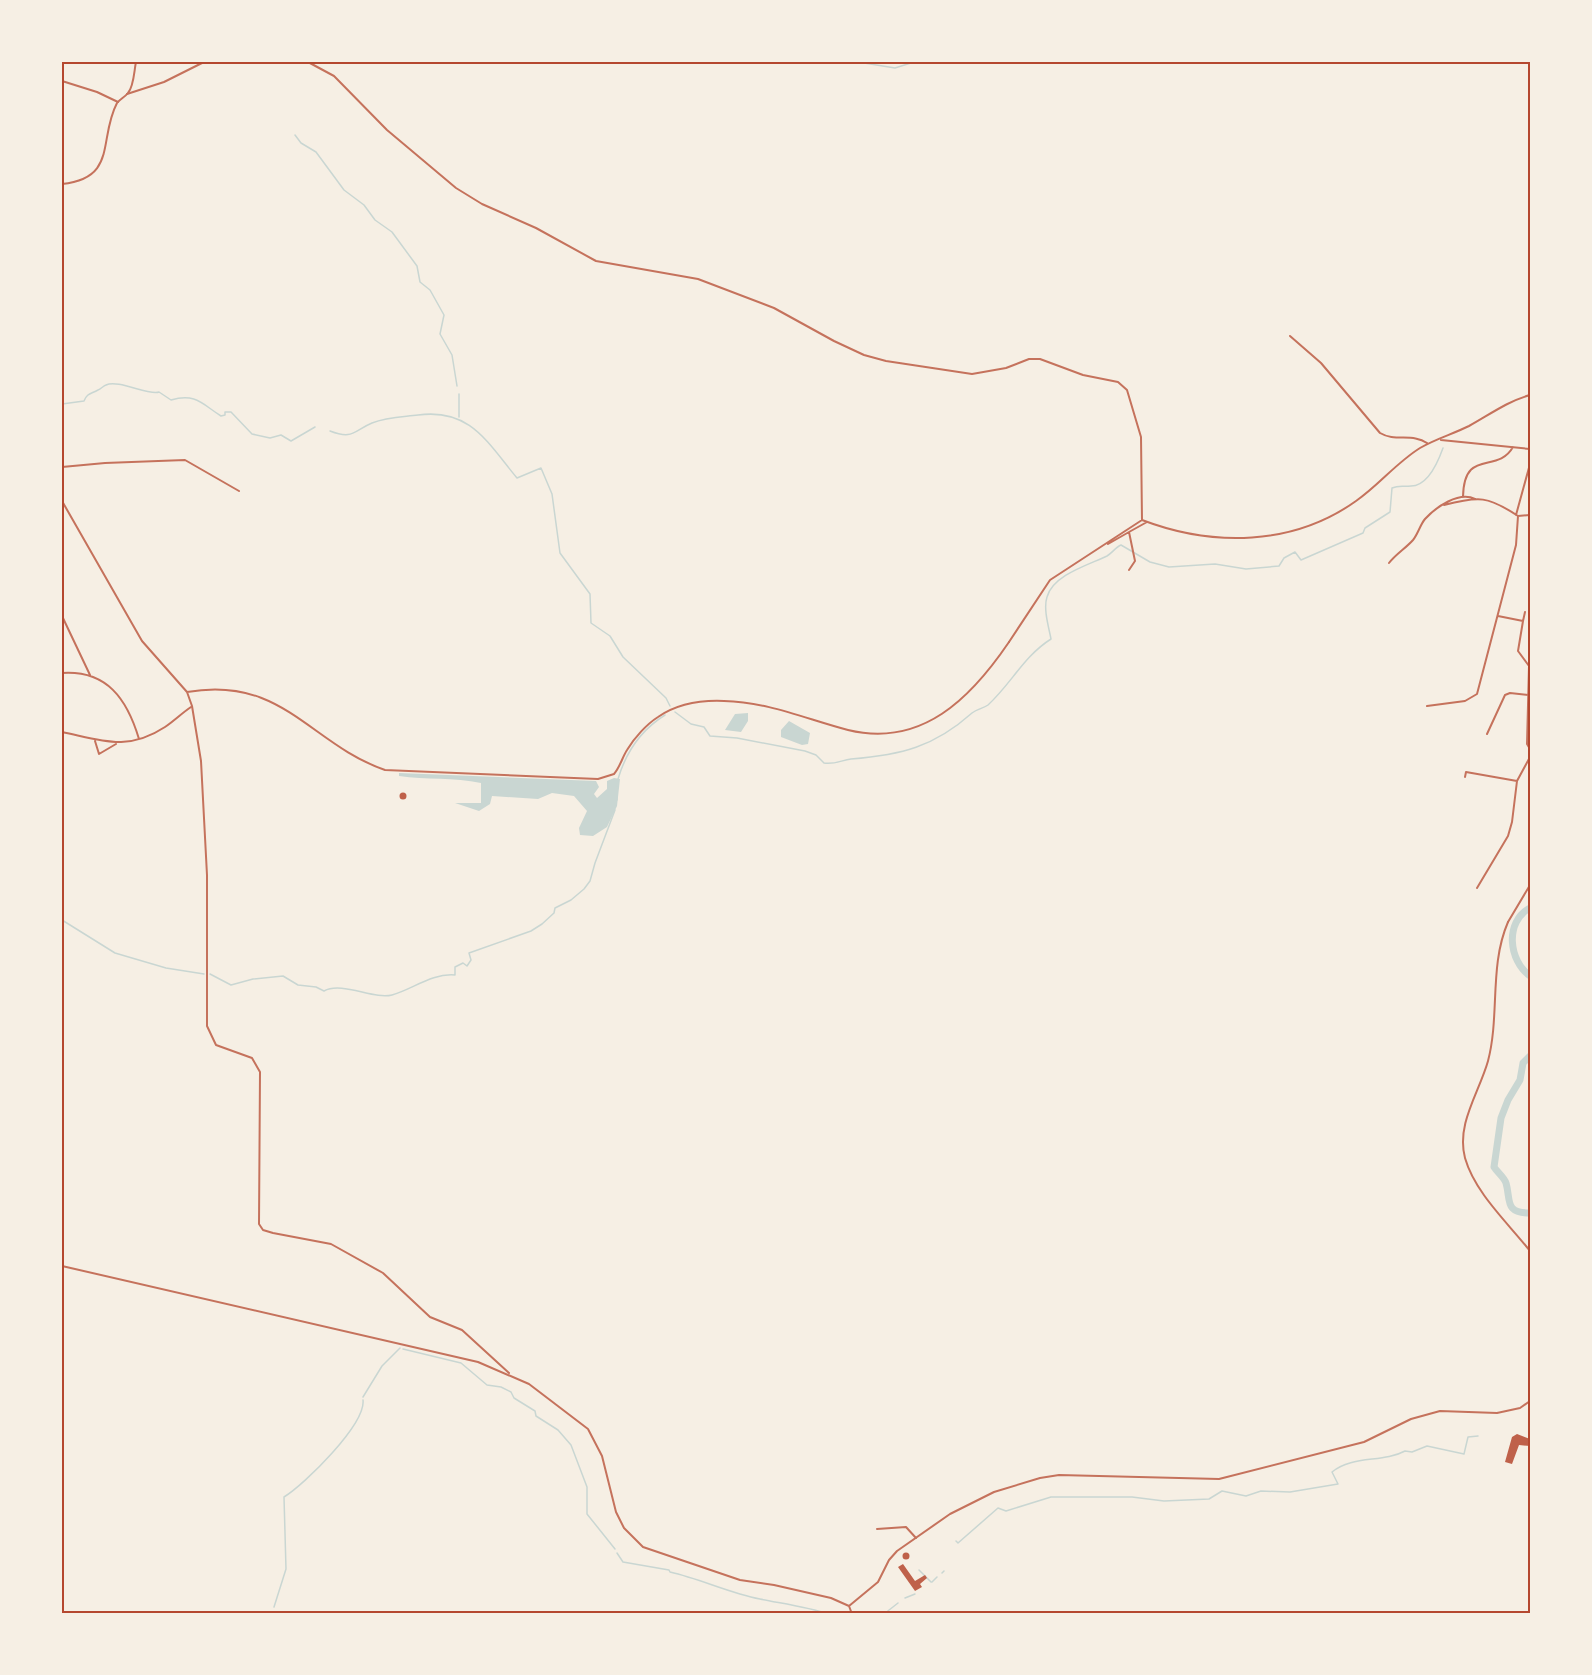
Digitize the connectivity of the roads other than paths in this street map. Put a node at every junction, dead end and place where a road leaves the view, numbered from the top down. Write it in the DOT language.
graph roads {
  1 [pos="136,62"];
  2 [pos="204,62"];
  3 [pos="308,62"];
  4 [pos="62,81"];
  5 [pos="128,94"];
  6 [pos="118,102"];
  7 [pos="62,184"];
  8 [pos="1290,336"];
  9 [pos="1530,395"];
  10 [pos="1440,440"];
  11 [pos="1427,444"];
  12 [pos="1513,447"];
  13 [pos="1530,449"];
  14 [pos="1530,464"];
  15 [pos="62,467"];
  16 [pos="239,491"];
  17 [pos="1463,497"];
  18 [pos="1475,498"];
  19 [pos="62,501"];
  20 [pos="1444,506"];
  21 [pos="1530,515"];
  22 [pos="1517,516"];
  23 [pos="1142,520"];
  24 [pos="1147,522"];
  25 [pos="1129,532"];
  26 [pos="1106,543"];
  27 [pos="1389,563"];
  28 [pos="1128,570"];
  29 [pos="1525,612"];
  30 [pos="62,616"];
  31 [pos="1498,616"];
  32 [pos="1523,621"];
  33 [pos="62,673"];
  34 [pos="90,675"];
  35 [pos="187,692"];
  36 [pos="1527,695"];
  37 [pos="192,706"];
  38 [pos="1427,706"];
  39 [pos="62,732"];
  40 [pos="1487,735"];
  41 [pos="139,739"];
  42 [pos="95,741"];
  43 [pos="118,743"];
  44 [pos="1530,749"];
  45 [pos="1530,758"];
  46 [pos="1465,777"];
  47 [pos="1517,781"];
  48 [pos="1530,885"];
  49 [pos="1477,888"];
  50 [pos="1530,1251"];
  51 [pos="62,1266"];
  52 [pos="509,1373"];
  53 [pos="1530,1401"];
  54 [pos="877,1529"];
  55 [pos="916,1538"];
  56 [pos="849,1606"];
  57 [pos="852,1614"];
  1 -- 5 [label="street"];
  2 -- 5 [label="street"];
  3 -- 23 [label="street"];
  4 -- 6 [label="street"];
  5 -- 6 [label="street"];
  6 -- 7 [label="street"];
  8 -- 11 [label="street"];
  9 -- 10 [label="street"];
  10 -- 11 [label="street"];
  10 -- 12 [label="street"];
  11 -- 24 [label="street"];
  12 -- 13 [label="street"];
  12 -- 17 [label="street"];
  14 -- 22 [label="street"];
  15 -- 16 [label="street"];
  17 -- 18 [label="street"];
  17 -- 20 [label="street"];
  18 -- 20 [label="street"];
  18 -- 22 [label="street"];
  19 -- 35 [label="street"];
  20 -- 27 [label="street"];
  21 -- 22 [label="street"];
  22 -- 31 [label="street"];
  23 -- 24 [label="street"];
  23 -- 26 [label="street"];
  24 -- 25 [label="street"];
  25 -- 26 [label="street"];
  25 -- 28 [label="street"];
  26 -- 35 [label="street"];
  29 -- 32 [label="street"];
  30 -- 34 [label="street"];
  31 -- 32 [label="street"];
  31 -- 38 [label="street"];
  32 -- 36 [label="street"];
  33 -- 34 [label="street"];
  34 -- 41 [label="street"];
  35 -- 37 [label="street"];
  36 -- 40 [label="street"];
  36 -- 44 [label="street"];
  37 -- 41 [label="street"];
  37 -- 52 [label="street"];
  39 -- 42 [label="street"];
  41 -- 43 [label="street"];
  42 -- 43 [label="street"];
  42 -- 43 [label="street"];
  45 -- 47 [label="street"];
  46 -- 47 [label="street"];
  47 -- 49 [label="street"];
  48 -- 50 [label="street"];
  51 -- 52 [label="street"];
  52 -- 56 [label="street"];
  53 -- 55 [label="street"];
  54 -- 55 [label="street"];
  55 -- 56 [label="street"];
  56 -- 57 [label="street"];
}
